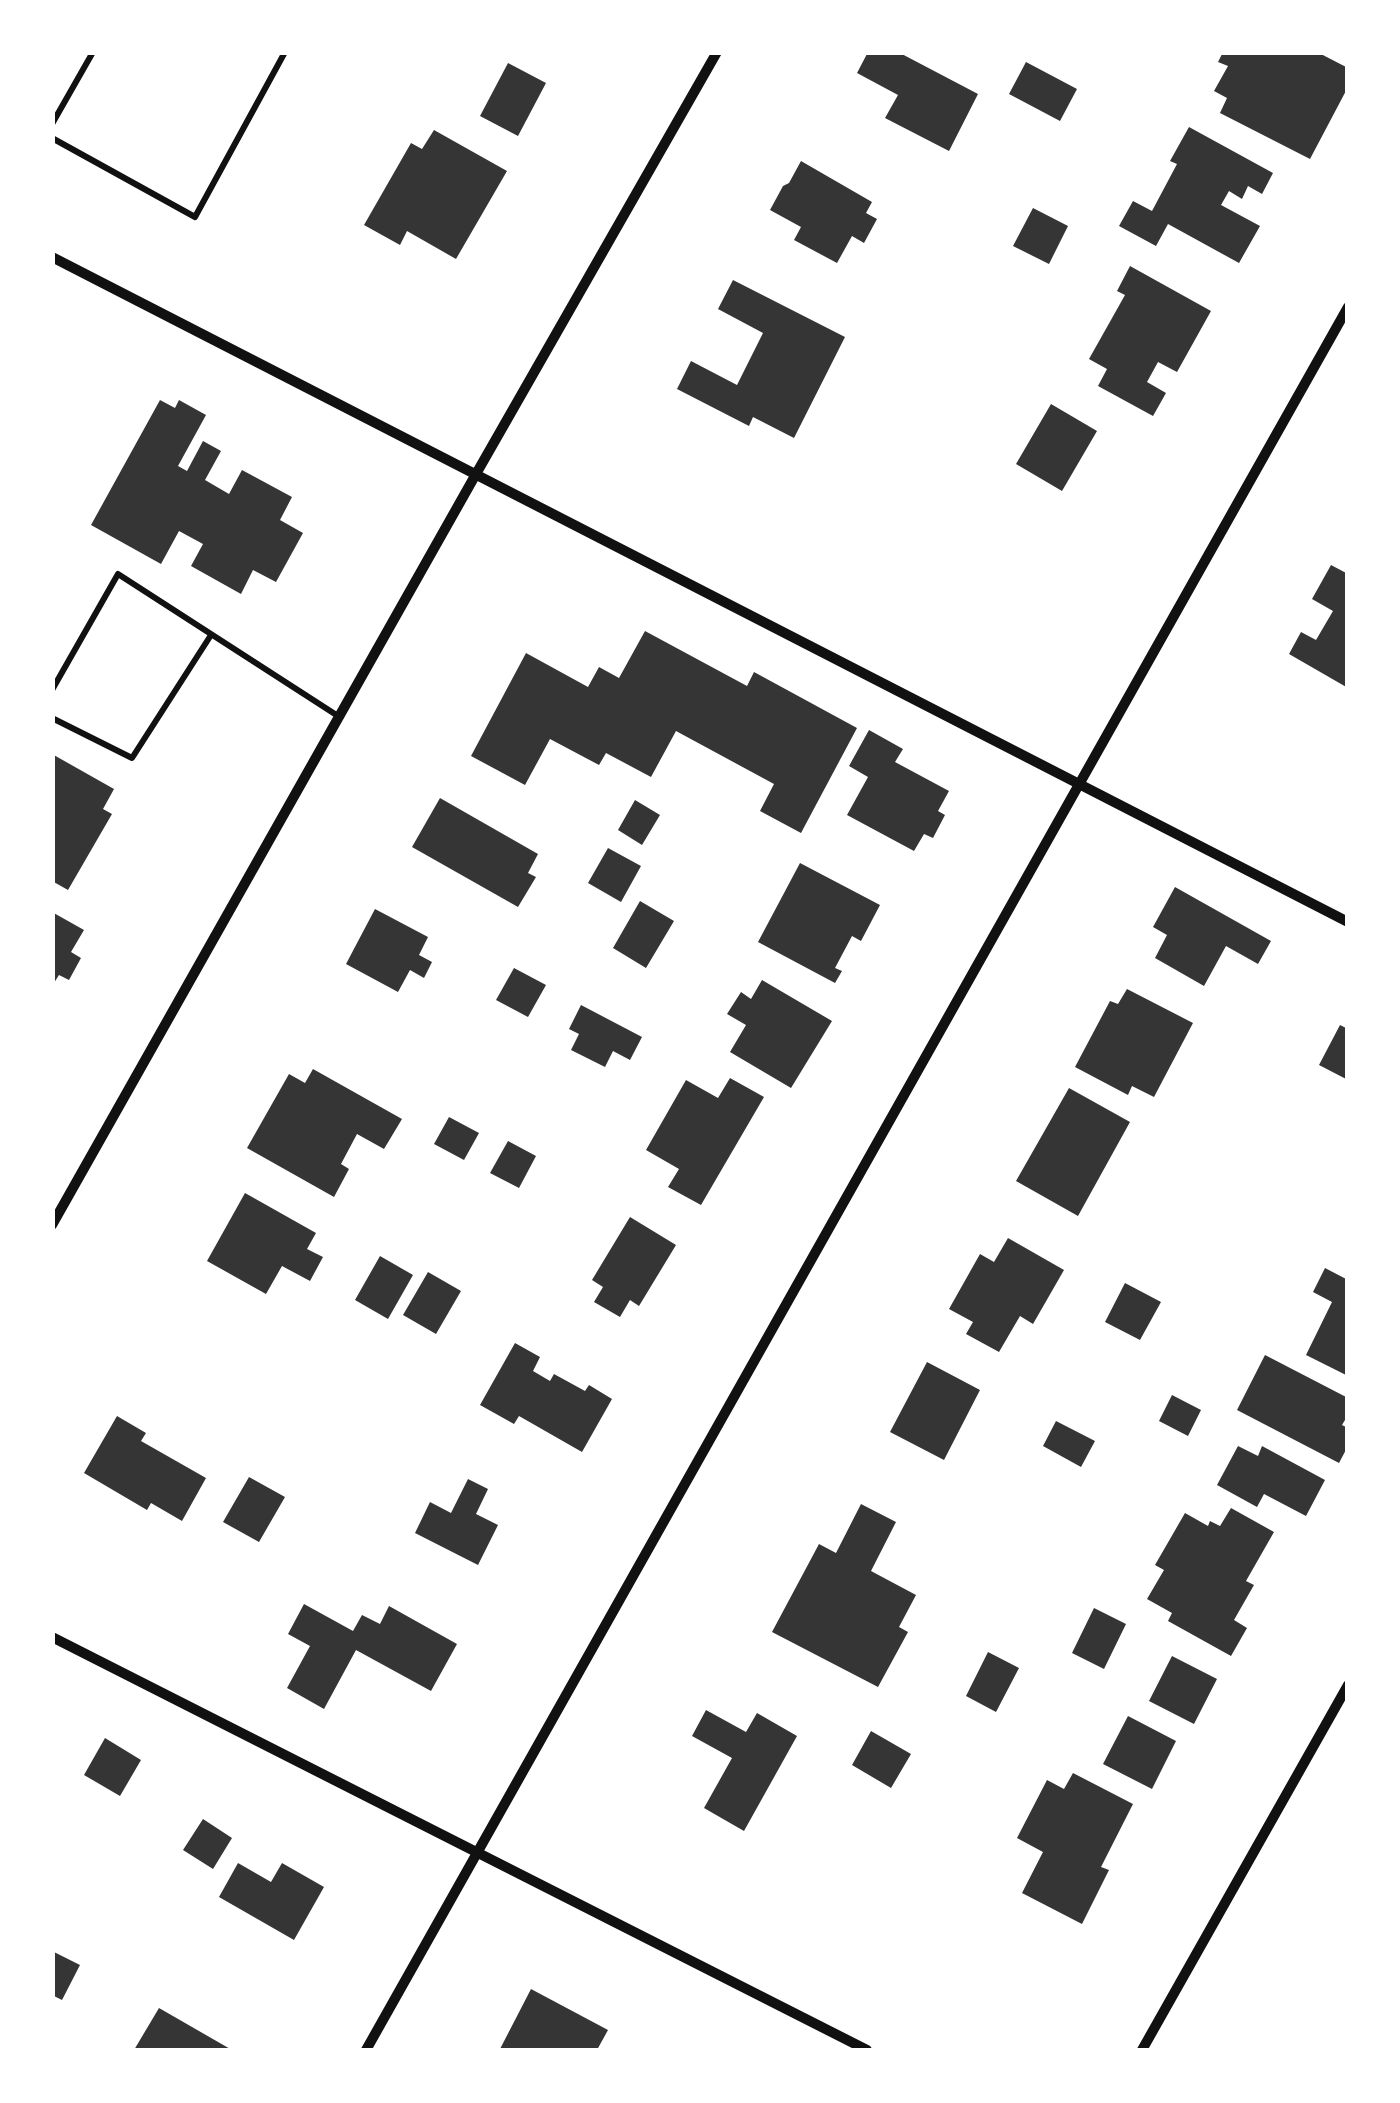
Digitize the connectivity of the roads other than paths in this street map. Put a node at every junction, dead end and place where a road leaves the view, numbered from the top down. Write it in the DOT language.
graph roads {
  1 [pos="93,52"];
  2 [pos="286,52"];
  3 [pos="717,52"];
  4 [pos="52,124"];
  5 [pos="52,138"];
  6 [pos="52,256"];
  7 [pos="1348,308"];
  8 [pos="476,474"];
  9 [pos="211,635"];
  10 [pos="52,690"];
  11 [pos="339,717"];
  12 [pos="52,718"];
  13 [pos="1080,784"];
  14 [pos="1348,922"];
  15 [pos="52,1225"];
  16 [pos="52,1637"];
  17 [pos="1348,1686"];
  18 [pos="478,1853"];
  19 [pos="366,2050"];
  20 [pos="866,2050"];
  21 [pos="1142,2050"];
  1 -- 4 [label="lane"];
  2 -- 5 [label="lane"];
  3 -- 8 [label="street"];
  6 -- 8 [label="street"];
  7 -- 13 [label="street"];
  8 -- 11 [label="street"];
  8 -- 13 [label="street"];
  9 -- 10 [label="lane"];
  9 -- 11 [label="lane"];
  9 -- 12 [label="lane"];
  11 -- 15 [label="street"];
  13 -- 14 [label="street"];
  13 -- 18 [label="street"];
  16 -- 18 [label="street"];
  17 -- 21 [label="street"];
  18 -- 19 [label="street"];
  18 -- 20 [label="street"];
}
